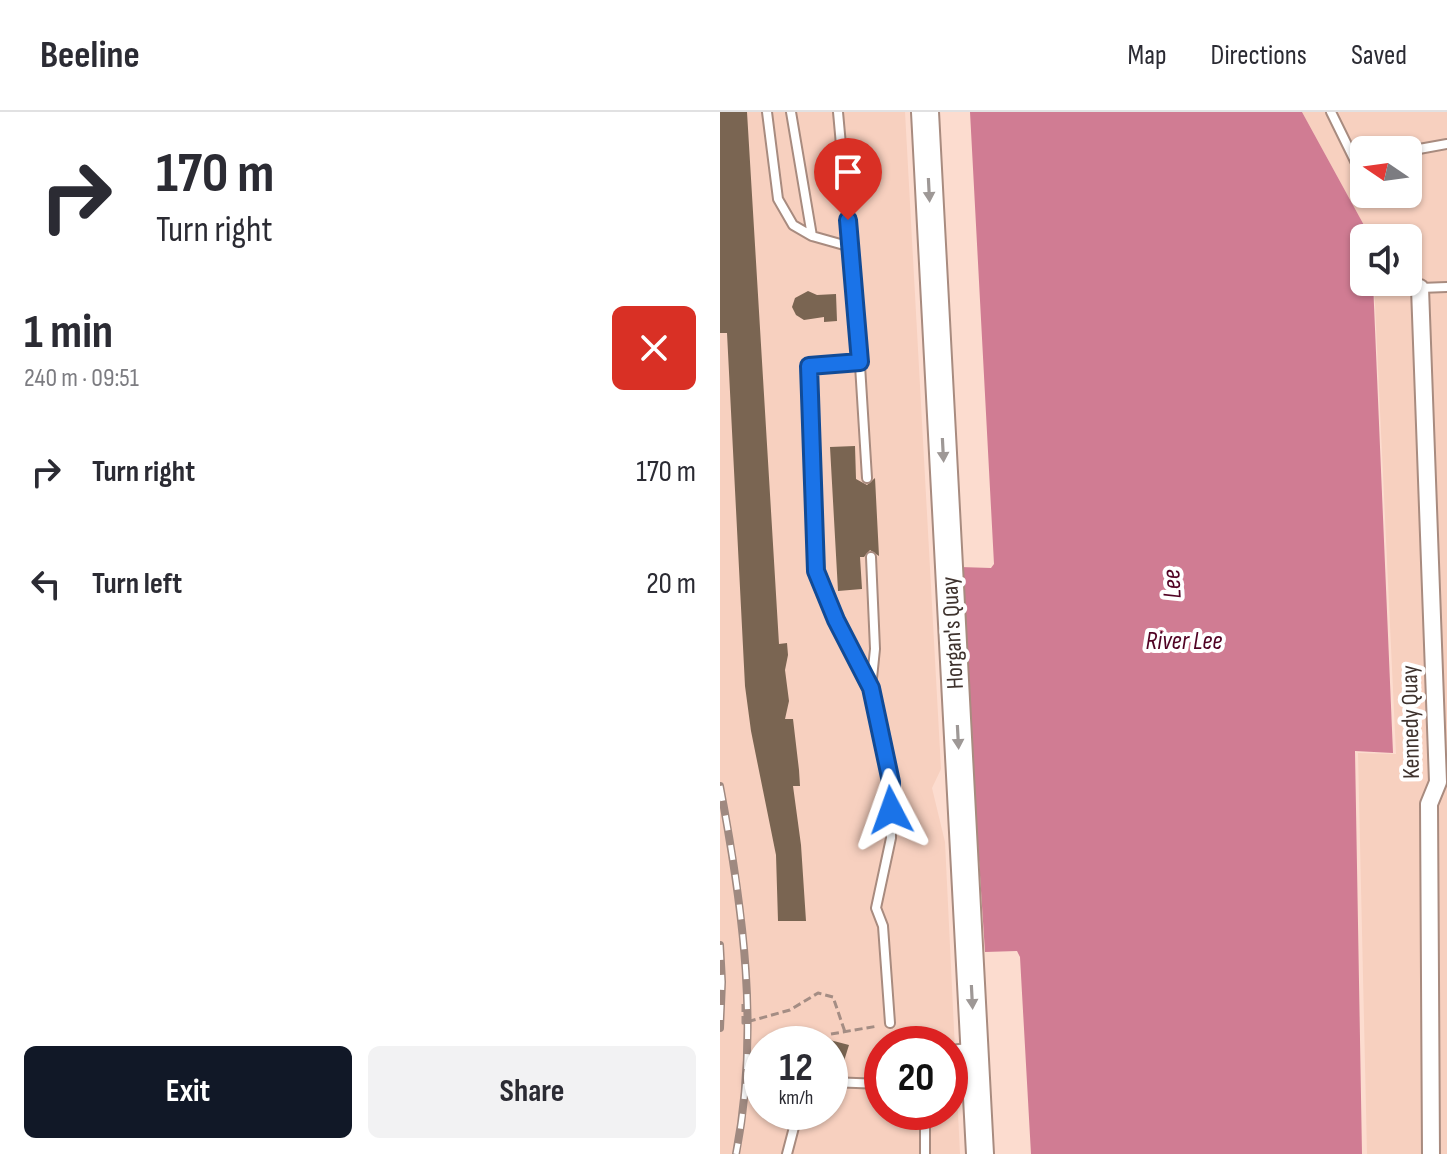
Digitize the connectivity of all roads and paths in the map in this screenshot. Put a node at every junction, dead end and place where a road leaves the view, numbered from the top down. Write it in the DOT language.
graph roads {
  1 [pos="767,112"];
  2 [pos="791,112"];
  3 [pos="838,112"];
  4 [pos="925,112"];
  5 [pos="1331,112"];
  6 [pos="1447,144"];
  7 [pos="1422,148"];
  8 [pos="1350,151"];
  9 [pos="812,236"];
  10 [pos="851,247"];
  11 [pos="1447,287"];
  12 [pos="1422,288"];
  13 [pos="1420,296"];
  14 [pos="860,362"];
  15 [pos="867,478"];
  16 [pos="871,557"];
  17 [pos="871,688"];
  18 [pos="1439,977"];
  19 [pos="743,1004"];
  20 [pos="890,1023"];
  21 [pos="843,1026"];
  22 [pos="961,1026"];
  23 [pos="848,1031"];
  24 [pos="968,1084"];
  25 [pos="793,1130"];
  26 [pos="925,1130"];
  27 [pos="787,1154"];
  28 [pos="925,1154"];
  29 [pos="980,1154"];
  30 [pos="1431,1154"];
  1 -- 9 [label="lane"];
  2 -- 9 [label="lane"];
  3 -- 10 [label="lane"];
  4 -- 22 [label="highway, Horgan's Quay, one-way"];
  5 -- 8 [label="lane"];
  6 -- 7 [label="lane"];
  9 -- 10 [label="lane"];
  10 -- 14 [label="lane"];
  11 -- 12 [label="lane"];
  13 -- 18 [label="street, Kennedy Quay"];
  14 -- 15 [label="lane"];
  14 -- 17 [label="lane"];
  16 -- 17 [label="lane"];
  17 -- 20 [label="lane"];
  18 -- 30 [label="street, Kennedy Quay"];
  19 -- 21 [label="path"];
  20 -- 23 [label="path"];
  24 -- 29 [label="highway, Horgan's Quay"];
  25 -- 27 [label="lane"];
  26 -- 28 [label="lane"];
}
